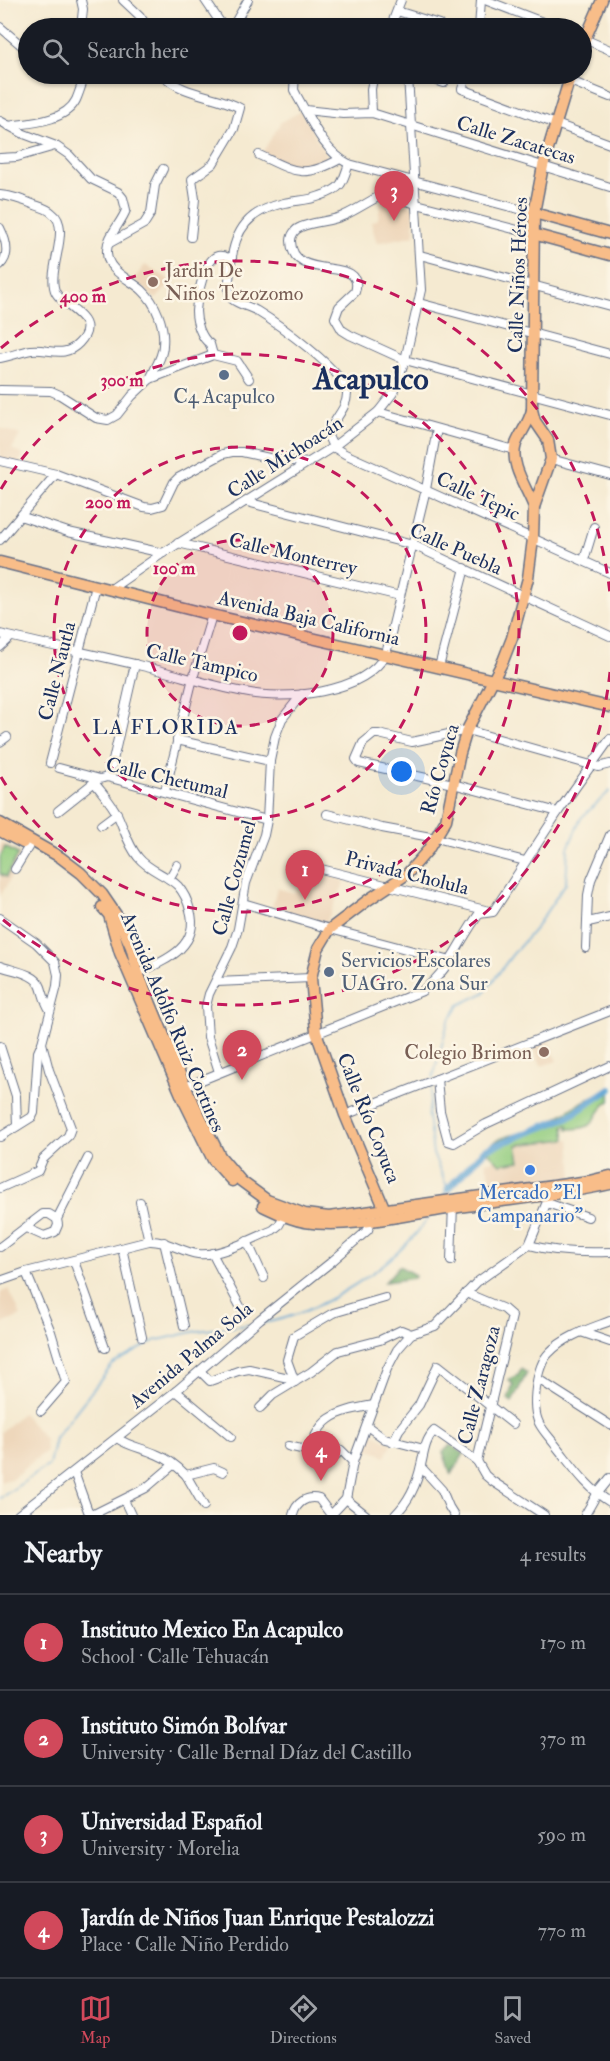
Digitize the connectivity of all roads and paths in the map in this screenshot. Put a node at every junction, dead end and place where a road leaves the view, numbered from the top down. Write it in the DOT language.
graph roads {
  1 [pos="81,0"];
  2 [pos="123,0"];
  3 [pos="205,0"];
  4 [pos="248,0"];
  5 [pos="401,0"];
  6 [pos="483,0"];
  7 [pos="603,0"];
  8 [pos="610,3"];
  9 [pos="397,11"];
  10 [pos="83,18"];
  11 [pos="141,18"];
  12 [pos="218,18"];
  13 [pos="233,18"];
  14 [pos="394,18"];
  15 [pos="420,18"];
  16 [pos="480,18"];
  17 [pos="531,18"];
  18 [pos="592,21"];
  19 [pos="0,27"];
  20 [pos="18,42"];
  21 [pos="592,44"];
  22 [pos="610,50"];
  23 [pos="82,84"];
  24 [pos="176,84"];
  25 [pos="294,84"];
  26 [pos="372,84"];
  27 [pos="408,84"];
  28 [pos="464,84"];
  29 [pos="568,84"];
  30 [pos="584,84"];
  31 [pos="610,97"];
  32 [pos="305,110"];
  33 [pos="372,113"];
  34 [pos="4,124"];
  35 [pos="555,124"];
  36 [pos="412,126"];
  37 [pos="610,144"];
  38 [pos="56,146"];
  39 [pos="259,155"];
  40 [pos="0,158"];
  41 [pos="339,159"];
  42 [pos="349,164"];
  43 [pos="543,166"];
  44 [pos="163,168"];
  45 [pos="394,177"];
  46 [pos="414,183"];
  47 [pos="610,187"];
  48 [pos="0,195"];
  49 [pos="383,195"];
  50 [pos="416,204"];
  51 [pos="534,213"];
  52 [pos="0,228"];
  53 [pos="533,234"];
  54 [pos="610,234"];
  55 [pos="191,237"];
  56 [pos="108,244"];
  57 [pos="420,255"];
  58 [pos="610,255"];
  59 [pos="232,259"];
  60 [pos="0,265"];
  61 [pos="532,285"];
  62 [pos="419,303"];
  63 [pos="610,306"];
  64 [pos="533,333"];
  65 [pos="610,354"];
  66 [pos="213,356"];
  67 [pos="0,358"];
  68 [pos="405,360"];
  69 [pos="150,379"];
  70 [pos="249,379"];
  71 [pos="0,390"];
  72 [pos="533,394"];
  73 [pos="378,412"];
  74 [pos="610,415"];
  75 [pos="532,426"];
  76 [pos="437,429"];
  77 [pos="333,447"];
  78 [pos="514,450"];
  79 [pos="551,459"];
  80 [pos="0,461"];
  81 [pos="308,463"];
  82 [pos="56,474"];
  83 [pos="610,475"];
  84 [pos="426,489"];
  85 [pos="527,489"];
  86 [pos="539,489"];
  87 [pos="247,502"];
  88 [pos="534,507"];
  89 [pos="20,516"];
  90 [pos="594,527"];
  91 [pos="533,539"];
  92 [pos="0,540"];
  93 [pos="178,543"];
  94 [pos="413,544"];
  95 [pos="163,553"];
  96 [pos="584,560"];
  97 [pos="0,562"];
  98 [pos="465,568"];
  99 [pos="610,573"];
  100 [pos="96,586"];
  101 [pos="111,589"];
  102 [pos="399,596"];
  103 [pos="523,597"];
  104 [pos="212,615"];
  105 [pos="0,634"];
  106 [pos="11,636"];
  107 [pos="610,636"];
  108 [pos="0,647"];
  109 [pos="78,652"];
  110 [pos="386,654"];
  111 [pos="135,664"];
  112 [pos="439,667"];
  113 [pos="193,678"];
  114 [pos="494,679"];
  115 [pos="302,694"];
  116 [pos="610,707"];
  117 [pos="467,730"];
  118 [pos="610,739"];
  119 [pos="177,740"];
  120 [pos="270,761"];
  121 [pos="50,764"];
  122 [pos="610,764"];
  123 [pos="592,765"];
  124 [pos="59,768"];
  125 [pos="100,779"];
  126 [pos="453,784"];
  127 [pos="165,791"];
  128 [pos="58,811"];
  129 [pos="558,812"];
  130 [pos="117,813"];
  131 [pos="327,814"];
  132 [pos="267,820"];
  133 [pos="0,823"];
  134 [pos="101,825"];
  135 [pos="0,831"];
  136 [pos="610,835"];
  137 [pos="436,838"];
  138 [pos="29,846"];
  139 [pos="525,861"];
  140 [pos="177,865"];
  141 [pos="313,867"];
  142 [pos="15,869"];
  143 [pos="169,879"];
  144 [pos="389,886"];
  145 [pos="243,903"];
  146 [pos="493,912"];
  147 [pos="610,917"];
  148 [pos="0,918"];
  149 [pos="588,922"];
  150 [pos="330,929"];
  151 [pos="586,948"];
  152 [pos="451,960"];
  153 [pos="0,966"];
  154 [pos="138,973"];
  155 [pos="311,978"];
  156 [pos="216,982"];
  157 [pos="51,1010"];
  158 [pos="610,1011"];
  159 [pos="316,1032"];
  160 [pos="42,1043"];
  161 [pos="0,1046"];
  162 [pos="610,1066"];
  163 [pos="219,1072"];
  164 [pos="432,1081"];
  165 [pos="182,1088"];
  166 [pos="345,1115"];
  167 [pos="17,1126"];
  168 [pos="0,1137"];
  169 [pos="88,1158"];
  170 [pos="610,1176"];
  171 [pos="610,1184"];
  172 [pos="0,1188"];
  173 [pos="550,1195"];
  174 [pos="140,1202"];
  175 [pos="450,1204"];
  176 [pos="286,1212"];
  177 [pos="387,1213"];
  178 [pos="371,1216"];
  179 [pos="588,1217"];
  180 [pos="57,1219"];
  181 [pos="26,1228"];
  182 [pos="149,1241"];
  183 [pos="247,1241"];
  184 [pos="165,1242"];
  185 [pos="529,1245"];
  186 [pos="0,1247"];
  187 [pos="122,1248"];
  188 [pos="610,1252"];
  189 [pos="212,1254"];
  190 [pos="74,1261"];
  191 [pos="451,1261"];
  192 [pos="26,1272"];
  193 [pos="264,1278"];
  194 [pos="0,1281"];
  195 [pos="465,1293"];
  196 [pos="385,1298"];
  197 [pos="242,1310"];
  198 [pos="610,1321"];
  199 [pos="184,1326"];
  200 [pos="581,1332"];
  201 [pos="411,1334"];
  202 [pos="142,1337"];
  203 [pos="610,1342"];
  204 [pos="105,1348"];
  205 [pos="200,1371"];
  206 [pos="538,1379"];
  207 [pos="294,1381"];
  208 [pos="176,1391"];
  209 [pos="374,1405"];
  210 [pos="490,1407"];
  211 [pos="260,1408"];
  212 [pos="41,1411"];
  213 [pos="513,1424"];
  214 [pos="610,1425"];
  215 [pos="367,1426"];
  216 [pos="231,1437"];
  217 [pos="117,1438"];
  218 [pos="393,1442"];
  219 [pos="288,1446"];
  220 [pos="424,1449"];
  221 [pos="310,1451"];
  222 [pos="331,1460"];
  223 [pos="308,1461"];
  224 [pos="477,1461"];
  225 [pos="353,1462"];
  226 [pos="173,1465"];
  227 [pos="421,1467"];
  228 [pos="74,1472"];
  229 [pos="223,1472"];
  230 [pos="186,1475"];
  231 [pos="610,1478"];
  232 [pos="597,1494"];
  233 [pos="346,1499"];
  234 [pos="124,1500"];
  235 [pos="610,1502"];
  236 [pos="204,1506"];
  237 [pos="91,1514"];
  238 [pos="399,1514"];
  239 [pos="18,1515"];
  240 [pos="131,1515"];
  241 [pos="293,1515"];
  242 [pos="331,1515"];
  243 [pos="366,1515"];
  244 [pos="454,1515"];
  245 [pos="544,1515"];
  246 [pos="585,1515"];
  1 -- 10 [label="street"];
  2 -- 11 [label="street"];
  3 -- 12 [label="street"];
  4 -- 13 [label="street"];
  5 -- 9 [label="street"];
  6 -- 16 [label="street"];
  6 -- 17 [label="street"];
  7 -- 8 [label="street"];
  7 -- 18 [label="main road"];
  9 -- 14 [label="street"];
  9 -- 15 [label="street"];
  19 -- 20 [label="street"];
  21 -- 22 [label="street"];
  23 -- 34 [label="street"];
  24 -- 55 [label="street"];
  25 -- 32 [label="street"];
  26 -- 33 [label="street"];
  27 -- 36 [label="street, Calle Michoacán"];
  28 -- 35 [label="street"];
  29 -- 35 [label="main road, Calle Niños Héroes"];
  30 -- 31 [label="street"];
  32 -- 33 [label="street"];
  32 -- 41 [label="street"];
  33 -- 36 [label="street, Calle Zacatecas"];
  34 -- 38 [label="street"];
  35 -- 37 [label="street"];
  35 -- 43 [label="main road, Calle Niños Héroes"];
  36 -- 43 [label="street, Calle Zacatecas"];
  36 -- 46 [label="street, Calle Michoacán"];
  38 -- 40 [label="street"];
  38 -- 56 [label="street"];
  39 -- 41 [label="street"];
  41 -- 42 [label="street"];
  42 -- 45 [label="street"];
  42 -- 59 [label="street"];
  43 -- 47 [label="street, Calle Zacatecas"];
  43 -- 51 [label="main road, Calle Niños Héroes"];
  44 -- 56 [label="street"];
  45 -- 46 [label="street"];
  45 -- 49 [label="street"];
  46 -- 50 [label="street, Calle Michoacán"];
  46 -- 51 [label="street"];
  48 -- 67 [label="street"];
  49 -- 50 [label="street"];
  49 -- 68 [label="street"];
  50 -- 53 [label="street"];
  50 -- 57 [label="street, Calle Michoacán"];
  51 -- 53 [label="main road, Calle Niños Héroes"];
  51 -- 54 [label="main road"];
  52 -- 60 [label="street"];
  53 -- 58 [label="main road"];
  53 -- 61 [label="main road, Calle Niños Héroes"];
  56 -- 69 [label="street"];
  57 -- 61 [label="street"];
  57 -- 62 [label="street, Calle Michoacán"];
  59 -- 66 [label="street"];
  59 -- 77 [label="street"];
  61 -- 63 [label="street"];
  61 -- 64 [label="main road, Calle Niños Héroes"];
  62 -- 64 [label="street"];
  62 -- 68 [label="street, Calle Michoacán"];
  64 -- 65 [label="street"];
  64 -- 72 [label="main road, Calle Niños Héroes"];
  66 -- 69 [label="street"];
  66 -- 70 [label="street"];
  68 -- 72 [label="street"];
  68 -- 73 [label="street, Calle Michoacán"];
  69 -- 71 [label="street"];
  72 -- 74 [label="street"];
  72 -- 75 [label="main road, Calle Niños Héroes"];
  73 -- 76 [label="street"];
  73 -- 77 [label="street, Calle Michoacán"];
  75 -- 78 [label="main road, Calle Niños Héroes"];
  75 -- 79 [label="main road"];
  76 -- 78 [label="street"];
  76 -- 84 [label="street"];
  77 -- 81 [label="street, Calle Michoacán"];
  77 -- 84 [label="street, Calle Tepic"];
  78 -- 85 [label="main road"];
  79 -- 83 [label="street"];
  79 -- 86 [label="main road"];
  80 -- 82 [label="street"];
  81 -- 82 [label="street"];
  81 -- 87 [label="street, Calle Michoacán"];
  82 -- 89 [label="street"];
  84 -- 91 [label="street, Calle Tepic"];
  84 -- 94 [label="street"];
  85 -- 86 [label="main road"];
  85 -- 88 [label="main road, Río Coyuca"];
  86 -- 88 [label="main road, Río Coyuca"];
  87 -- 93 [label="street, Calle Michoacán"];
  87 -- 94 [label="street, Calle Puebla"];
  88 -- 91 [label="main road, Río Coyuca"];
  89 -- 92 [label="street"];
  89 -- 95 [label="street"];
  90 -- 96 [label="street"];
  91 -- 96 [label="street, Calle Tepic"];
  91 -- 103 [label="main road, Río Coyuca"];
  93 -- 95 [label="street, Calle Michoacán"];
  93 -- 102 [label="street, Calle Monterrey"];
  94 -- 98 [label="street, Calle Puebla"];
  94 -- 102 [label="street"];
  95 -- 101 [label="street, Calle Michoacán"];
  96 -- 99 [label="street, Calle Tepic"];
  97 -- 100 [label="main road, Avenida Baja California"];
  98 -- 103 [label="street, Calle Puebla"];
  98 -- 112 [label="street"];
  100 -- 101 [label="main road, Avenida Baja California"];
  100 -- 109 [label="street, Calle Nautla"];
  101 -- 104 [label="main road, Avenida Baja California"];
  102 -- 110 [label="street"];
  103 -- 107 [label="street, Calle Puebla"];
  103 -- 114 [label="main road, Río Coyuca"];
  104 -- 110 [label="main road, Avenida Baja California"];
  104 -- 113 [label="street"];
  105 -- 106 [label="street, Calle Tampico"];
  106 -- 108 [label="street"];
  106 -- 109 [label="street, Calle Tampico"];
  109 -- 111 [label="street, Calle Tampico"];
  109 -- 121 [label="street, Calle Nautla"];
  110 -- 112 [label="main road, Avenida Baja California"];
  110 -- 115 [label="street, Calle Tampico"];
  111 -- 113 [label="street, Calle Tampico"];
  111 -- 125 [label="street"];
  112 -- 114 [label="main road, Avenida Baja California"];
  113 -- 115 [label="street, Calle Tampico"];
  113 -- 119 [label="street"];
  114 -- 116 [label="main road, Avenida Baja California"];
  114 -- 117 [label="main road, Río Coyuca"];
  115 -- 120 [label="street, Calle Cozumel"];
  117 -- 123 [label="street"];
  117 -- 126 [label="main road, Río Coyuca"];
  117 -- 126 [label="street"];
  118 -- 123 [label="street"];
  119 -- 120 [label="street"];
  119 -- 127 [label="street"];
  120 -- 132 [label="street, Calle Cozumel"];
  122 -- 123 [label="street"];
  123 -- 129 [label="street"];
  124 -- 125 [label="street, Calle Chetumal"];
  125 -- 127 [label="street, Calle Chetumal"];
  125 -- 128 [label="street"];
  125 -- 130 [label="street"];
  126 -- 129 [label="street"];
  126 -- 137 [label="main road, Río Coyuca"];
  127 -- 132 [label="street, Calle Chetumal"];
  129 -- 139 [label="street"];
  130 -- 134 [label="street"];
  130 -- 143 [label="street"];
  131 -- 137 [label="street"];
  132 -- 145 [label="street, Calle Cozumel"];
  133 -- 154 [label="main road, Avenida Adolfo Ruiz Cortines"];
  135 -- 138 [label="main road, Avenida Adolfo Ruiz Cortines"];
  136 -- 149 [label="street"];
  137 -- 139 [label="street"];
  137 -- 144 [label="main road, Río Coyuca"];
  138 -- 142 [label="street"];
  138 -- 165 [label="main road, Avenida Adolfo Ruiz Cortines"];
  139 -- 146 [label="street"];
  140 -- 143 [label="street"];
  141 -- 144 [label="street, Privada Cholula"];
  143 -- 154 [label="street"];
  144 -- 146 [label="street, Privada Cholula"];
  144 -- 150 [label="main road, Río Coyuca"];
  145 -- 150 [label="street"];
  145 -- 156 [label="street, Calle Cozumel"];
  146 -- 152 [label="street"];
  147 -- 149 [label="street"];
  148 -- 157 [label="street"];
  149 -- 151 [label="street"];
  150 -- 152 [label="street"];
  150 -- 155 [label="main road, Río Coyuca"];
  152 -- 159 [label="street"];
  153 -- 157 [label="street"];
  154 -- 165 [label="main road, Avenida Adolfo Ruiz Cortines"];
  155 -- 156 [label="street"];
  155 -- 159 [label="main road, Río Coyuca"];
  156 -- 163 [label="street, Calle Cozumel"];
  157 -- 160 [label="street"];
  158 -- 164 [label="street"];
  159 -- 163 [label="street"];
  159 -- 166 [label="main road, Calle Río Coyuca"];
  160 -- 167 [label="street"];
  160 -- 172 [label="street"];
  161 -- 167 [label="street"];
  162 -- 164 [label="street"];
  163 -- 165 [label="street"];
  164 -- 166 [label="street"];
  165 -- 176 [label="main road, Avenida Adolfo Ruiz Cortines"];
  166 -- 177 [label="main road, Calle Río Coyuca"];
  167 -- 168 [label="street"];
  169 -- 180 [label="street"];
  170 -- 173 [label="main road"];
  171 -- 173 [label="main road"];
  173 -- 175 [label="main road, Avenida Adolfo Ruiz Cortines"];
  173 -- 179 [label="street"];
  173 -- 185 [label="street"];
  174 -- 182 [label="street"];
  175 -- 177 [label="main road, Avenida Adolfo Ruiz Cortines"];
  175 -- 191 [label="street"];
  176 -- 178 [label="main road, Avenida Adolfo Ruiz Cortines"];
  176 -- 183 [label="street"];
  177 -- 178 [label="main road, Avenida Adolfo Ruiz Cortines"];
  178 -- 205 [label="street, Avenida Palma Sola"];
  180 -- 181 [label="street"];
  180 -- 181 [label="street"];
  181 -- 186 [label="street"];
  182 -- 184 [label="street"];
  182 -- 187 [label="street"];
  183 -- 189 [label="street"];
  183 -- 193 [label="street"];
  184 -- 189 [label="street"];
  184 -- 199 [label="street"];
  185 -- 188 [label="street"];
  185 -- 195 [label="street"];
  187 -- 190 [label="street"];
  187 -- 202 [label="street"];
  189 -- 197 [label="street"];
  190 -- 192 [label="street"];
  190 -- 204 [label="street"];
  192 -- 194 [label="street"];
  192 -- 212 [label="street"];
  195 -- 201 [label="street"];
  195 -- 210 [label="street, Calle Zaragoza"];
  196 -- 207 [label="street"];
  198 -- 200 [label="street"];
  200 -- 203 [label="street"];
  200 -- 206 [label="street"];
  201 -- 207 [label="street"];
  201 -- 209 [label="street"];
  205 -- 207 [label="street"];
  205 -- 208 [label="street, Avenida Palma Sola"];
  206 -- 214 [label="street"];
  206 -- 232 [label="street"];
  207 -- 211 [label="street"];
  208 -- 216 [label="street"];
  208 -- 217 [label="street, Avenida Palma Sola"];
  209 -- 215 [label="street"];
  209 -- 221 [label="street"];
  210 -- 213 [label="street"];
  210 -- 218 [label="street"];
  210 -- 224 [label="street, Calle Zaragoza"];
  215 -- 218 [label="street"];
  215 -- 225 [label="street"];
  217 -- 226 [label="street"];
  217 -- 228 [label="street, Avenida Palma Sola"];
  218 -- 220 [label="street"];
  219 -- 221 [label="street"];
  220 -- 224 [label="street"];
  220 -- 227 [label="street"];
  221 -- 223 [label="street"];
  222 -- 225 [label="street"];
  224 -- 245 [label="street"];
  225 -- 233 [label="street"];
  226 -- 230 [label="street"];
  226 -- 234 [label="street"];
  227 -- 238 [label="street"];
  227 -- 244 [label="street"];
  228 -- 237 [label="street"];
  228 -- 239 [label="street, Avenida Palma Sola"];
  229 -- 230 [label="street"];
  230 -- 236 [label="street"];
  231 -- 232 [label="street"];
  232 -- 235 [label="street"];
  232 -- 246 [label="street"];
  233 -- 242 [label="street"];
  233 -- 243 [label="street"];
  234 -- 237 [label="street"];
  234 -- 240 [label="street"];
  241 -- 242 [label="street"];
}
